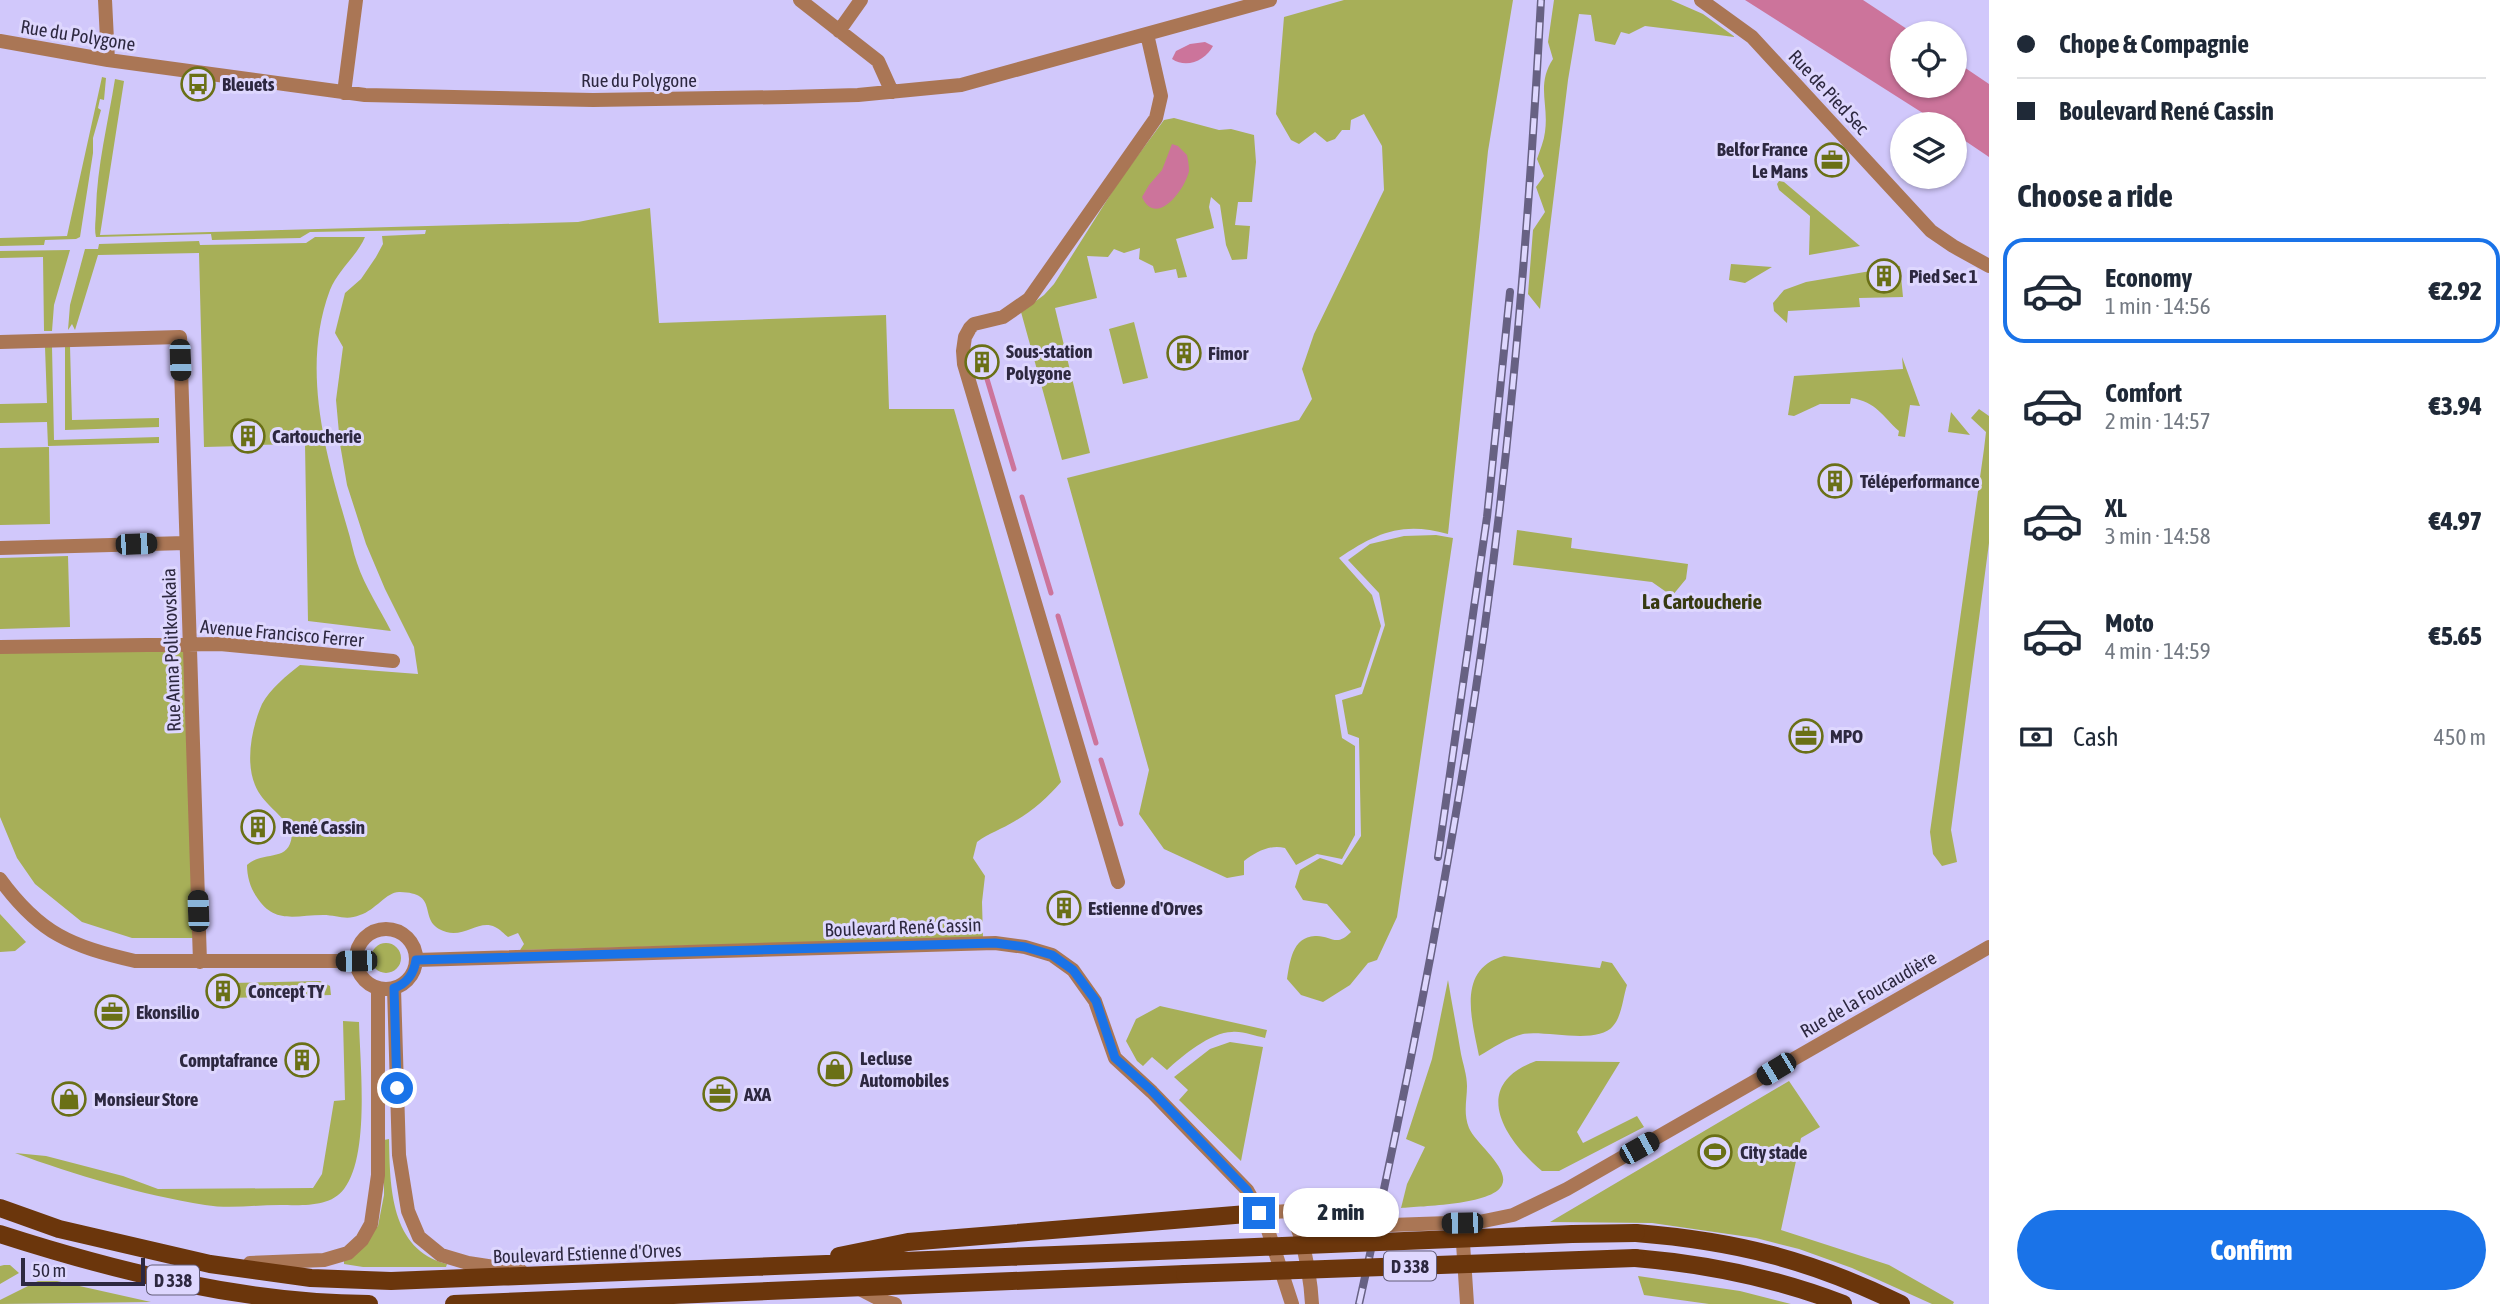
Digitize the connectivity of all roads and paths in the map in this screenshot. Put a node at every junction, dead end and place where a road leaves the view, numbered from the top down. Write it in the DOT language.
graph roads {
  1 [pos="105,0"];
  2 [pos="356,0"];
  3 [pos="800,0"];
  4 [pos="861,0"];
  5 [pos="1270,0"];
  6 [pos="1701,0"];
  7 [pos="839,31"];
  8 [pos="1147,34"];
  9 [pos="0,41"];
  10 [pos="108,60"];
  11 [pos="891,92"];
  12 [pos="344,93"];
  13 [pos="1989,266"];
  14 [pos="0,342"];
  15 [pos="186,543"];
  16 [pos="0,548"];
  17 [pos="190,644"];
  18 [pos="0,647"];
  19 [pos="393,661"];
  20 [pos="0,879"];
  21 [pos="1118,882"];
  22 [pos="1989,947"];
  23 [pos="416,960"];
  24 [pos="356,961"];
  25 [pos="200,962"];
  26 [pos="378,988"];
  27 [pos="394,988"];
  28 [pos="0,1208"];
  29 [pos="1287,1212"];
  30 [pos="1344,1212"];
  31 [pos="1259,1213"];
  32 [pos="1462,1223"];
  33 [pos="0,1234"];
  34 [pos="1305,1259"];
  35 [pos="210,1264"];
  36 [pos="824,1264"];
  37 [pos="554,1275"];
  38 [pos="1310,1282"];
  39 [pos="858,1288"];
  40 [pos="369,1304"];
  41 [pos="454,1304"];
  42 [pos="895,1304"];
  43 [pos="1295,1304"];
  44 [pos="1312,1304"];
  45 [pos="1467,1304"];
  46 [pos="1843,1304"];
  47 [pos="1900,1304"];
  1 -- 10 [label="street"];
  2 -- 12 [label="street"];
  3 -- 7 [label="street"];
  4 -- 7 [label="street"];
  5 -- 8 [label="street, Rue du Polygone"];
  6 -- 13 [label="street, Rue de Pied Sec"];
  7 -- 11 [label="street"];
  8 -- 11 [label="street, Rue du Polygone"];
  8 -- 21 [label="street"];
  9 -- 10 [label="street, Rue du Polygone"];
  10 -- 12 [label="street, Rue du Polygone"];
  11 -- 12 [label="street, Rue du Polygone"];
  14 -- 15 [label="street, Rue Anna Politkovskaia"];
  15 -- 16 [label="street"];
  15 -- 17 [label="street, Rue Anna Politkovskaia"];
  17 -- 18 [label="street, Avenue Francisco Ferrer"];
  17 -- 19 [label="street, Avenue Francisco Ferrer"];
  17 -- 25 [label="street, Rue Anna Politkovskaia"];
  20 -- 25 [label="street"];
  22 -- 32 [label="street, Rue de la Foucaudière"];
  23 -- 24 [label="street"];
  23 -- 27 [label="street"];
  23 -- 31 [label="street, Boulevard René Cassin"];
  24 -- 25 [label="street"];
  24 -- 26 [label="street"];
  26 -- 27 [label="street"];
  26 -- 35 [label="street"];
  27 -- 37 [label="street"];
  28 -- 35 [label="main road, Boulevard Estienne d'Orves / D 338"];
  29 -- 30 [label="street, Rue de la Foucaudière"];
  29 -- 31 [label="street, Rue de la Foucaudière"];
  29 -- 34 [label="street"];
  30 -- 32 [label="street, Rue de la Foucaudière"];
  30 -- 34 [label="street"];
  31 -- 36 [label="main road"];
  31 -- 43 [label="street"];
  32 -- 45 [label="street"];
  33 -- 40 [label="main road, D 338"];
  34 -- 38 [label="street"];
  35 -- 37 [label="main road, Boulevard Estienne d'Orves / D 338"];
  36 -- 37 [label="main road, Boulevard Estienne d'Orves / D 338"];
  36 -- 47 [label="main road, Boulevard Estienne d'Orves / D 338, bridge"];
  38 -- 43 [label="street"];
  38 -- 44 [label="street"];
  39 -- 41 [label="main road, D 338"];
  39 -- 42 [label="street, D 338"];
  39 -- 46 [label="main road, D 338, bridge"];
}
